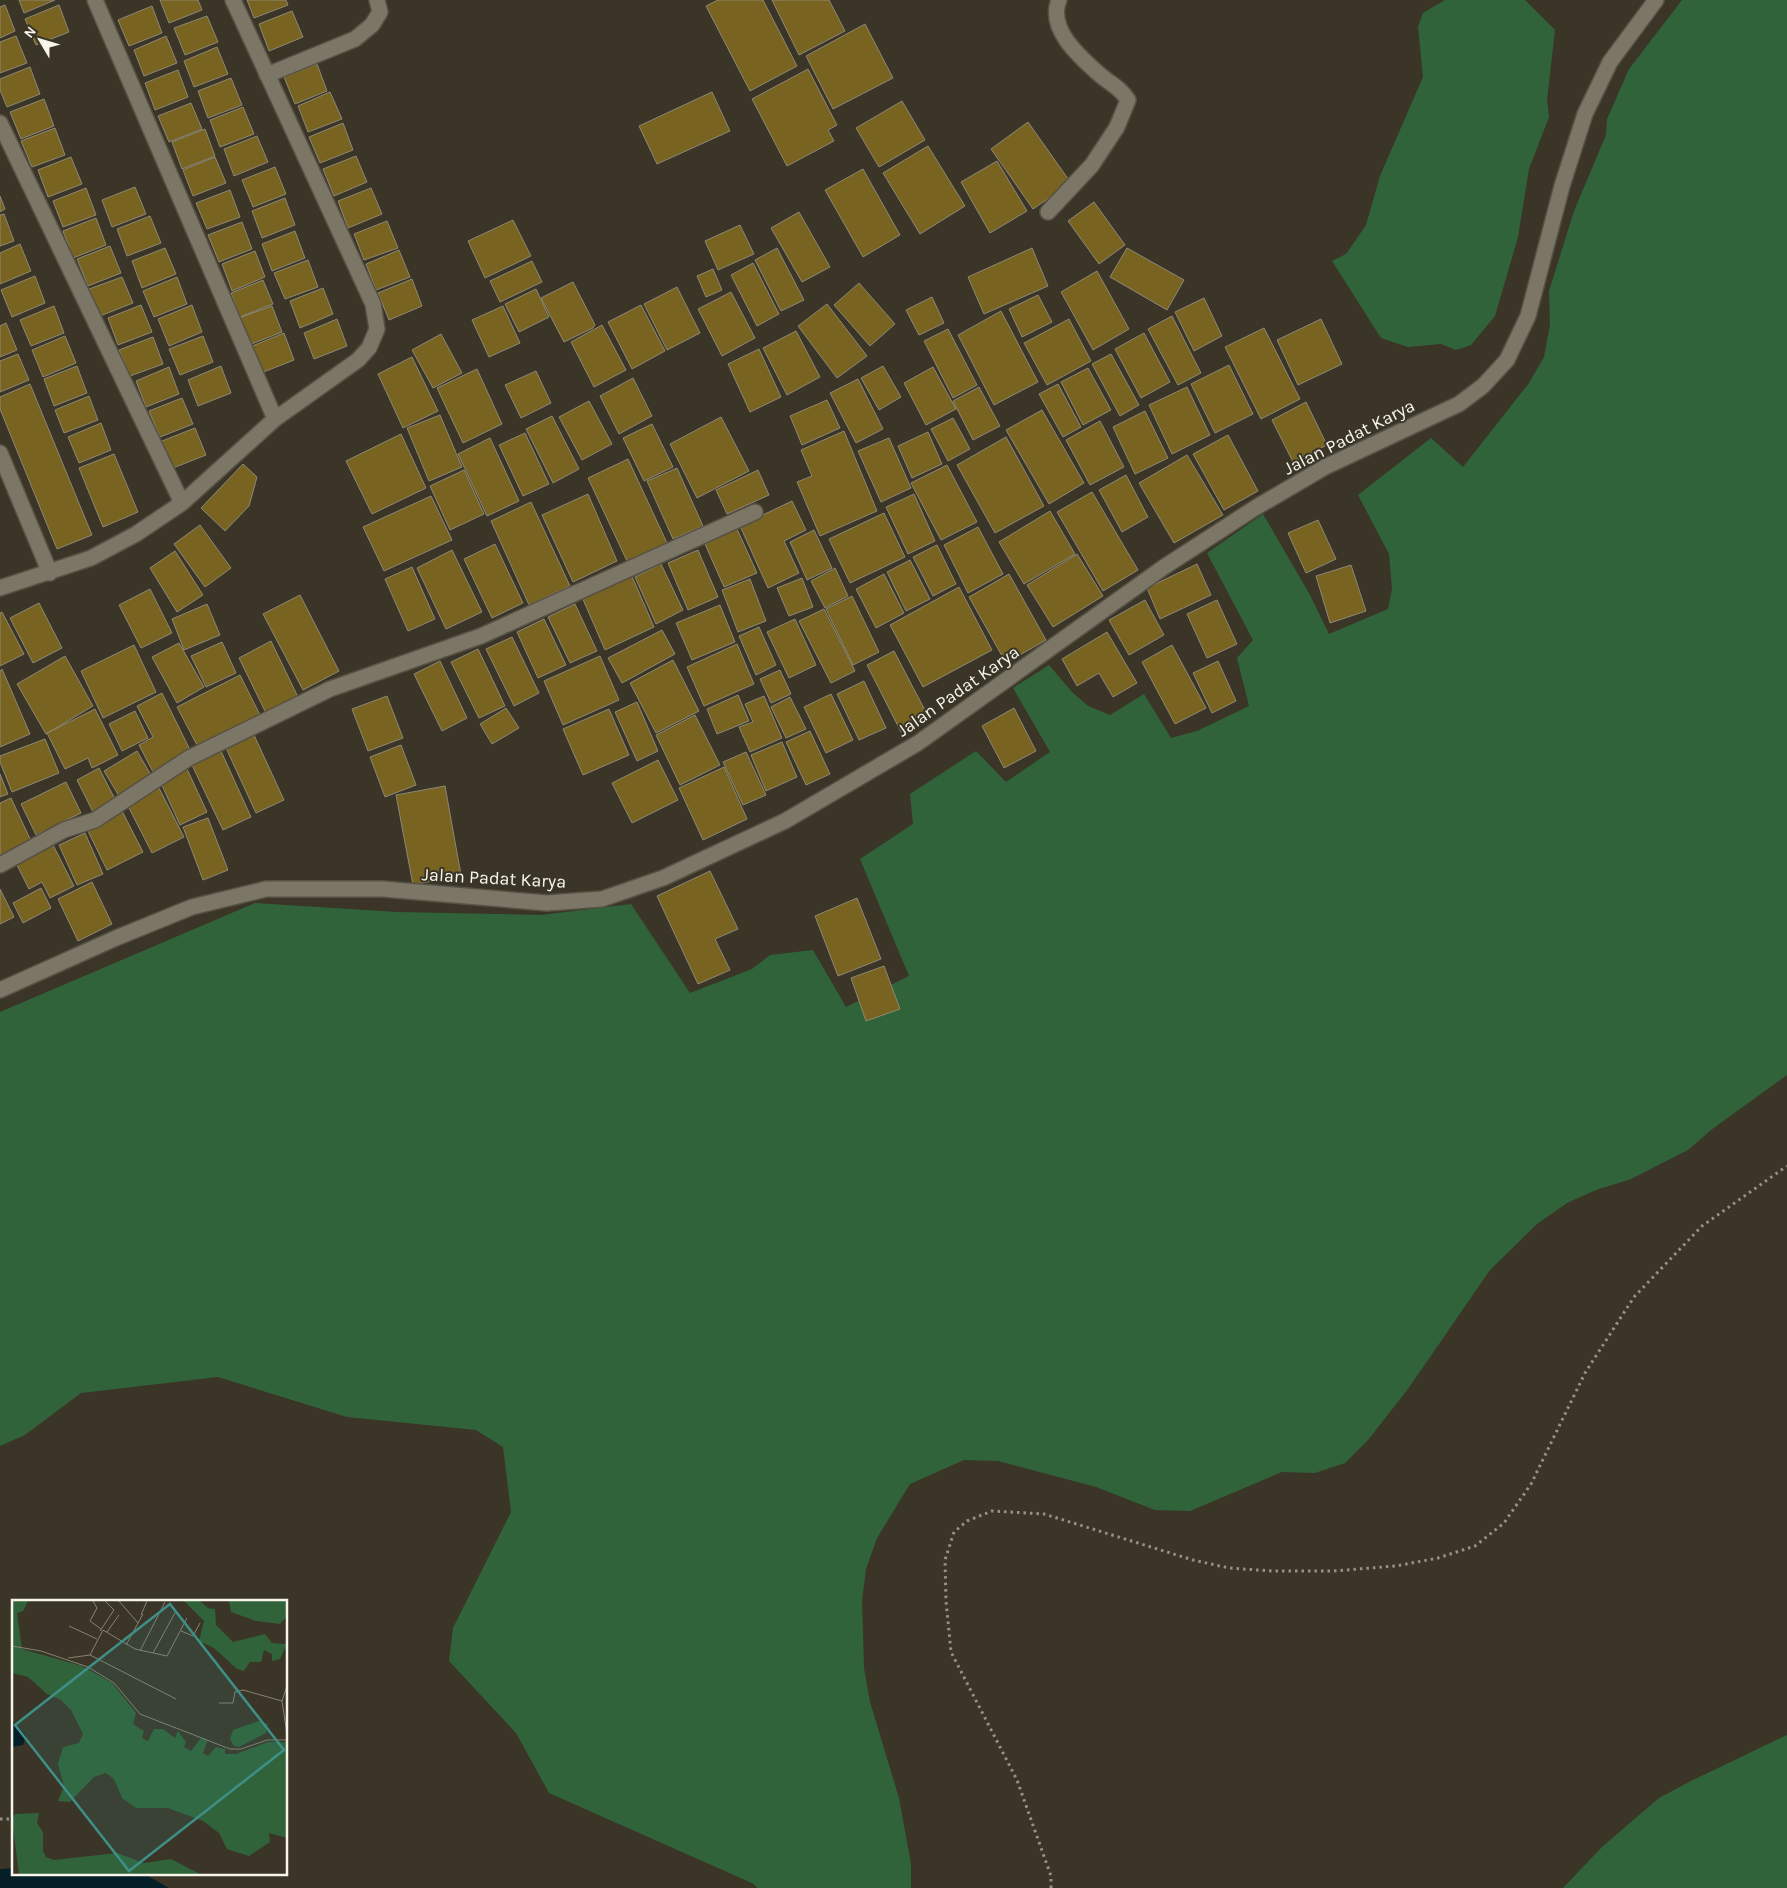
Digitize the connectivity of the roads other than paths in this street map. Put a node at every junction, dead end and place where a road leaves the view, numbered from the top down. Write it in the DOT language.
graph roads {
  1 [pos="95,0"];
  2 [pos="233,0"];
  3 [pos="377,0"];
  4 [pos="1059,0"];
  5 [pos="1656,0"];
  6 [pos="267,75"];
  7 [pos="0,123"];
  8 [pos="1048,212"];
  9 [pos="274,419"];
  10 [pos="0,453"];
  11 [pos="182,503"];
  12 [pos="755,512"];
  13 [pos="50,572"];
  14 [pos="0,588"];
  15 [pos="0,865"];
  16 [pos="0,990"];
  1 -- 9 [label="street"];
  2 -- 6 [label="street"];
  3 -- 6 [label="street"];
  4 -- 8 [label="street"];
  5 -- 16 [label="street, Jalan Padat Karya"];
  6 -- 9 [label="street"];
  7 -- 11 [label="street"];
  9 -- 11 [label="street"];
  10 -- 13 [label="street"];
  11 -- 13 [label="street"];
  12 -- 15 [label="street"];
  13 -- 14 [label="street"];
}
